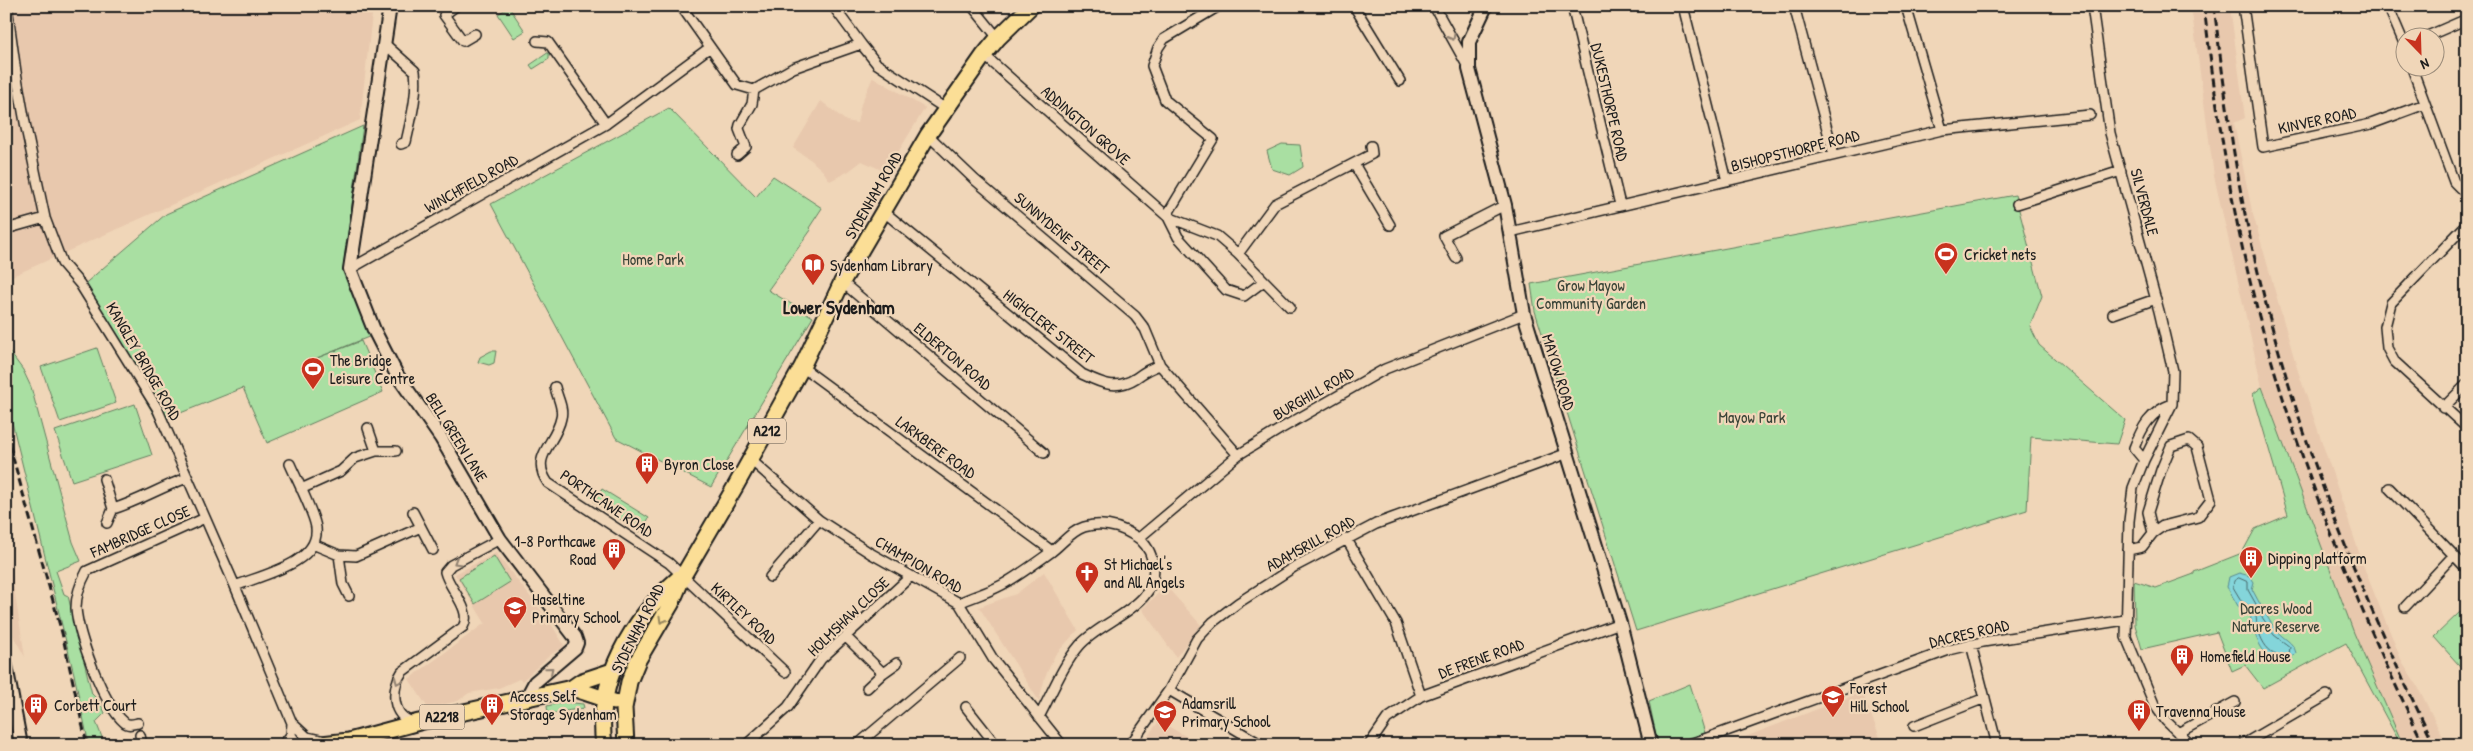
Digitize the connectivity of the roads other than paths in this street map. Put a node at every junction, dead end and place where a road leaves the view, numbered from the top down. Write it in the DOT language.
graph roads {
  1 [pos="7,6"];
  2 [pos="390,6"];
  3 [pos="456,6"];
  4 [pos="680,6"];
  5 [pos="833,6"];
  6 [pos="972,6"];
  7 [pos="1031,6"];
  8 [pos="1219,6"];
  9 [pos="1354,6"];
  10 [pos="1434,6"];
  11 [pos="1486,6"];
  12 [pos="1572,6"];
  13 [pos="1683,6"];
  14 [pos="1794,6"];
  15 [pos="1906,6"];
  16 [pos="2092,6"];
  17 [pos="2243,6"];
  18 [pos="2388,6"];
  19 [pos="2467,19"];
  20 [pos="2397,28"];
  21 [pos="2446,28"];
  22 [pos="475,34"];
  23 [pos="998,38"];
  24 [pos="537,41"];
  25 [pos="860,44"];
  26 [pos="386,45"];
  27 [pos="709,48"];
  28 [pos="984,55"];
  29 [pos="1469,69"];
  30 [pos="2416,78"];
  31 [pos="1400,81"];
  32 [pos="754,90"];
  33 [pos="2425,104"];
  34 [pos="946,108"];
  35 [pos="2090,115"];
  36 [pos="606,124"];
  37 [pos="1942,130"];
  38 [pos="928,134"];
  39 [pos="400,144"];
  40 [pos="1371,146"];
  41 [pos="737,155"];
  42 [pos="1834,155"];
  43 [pos="1354,164"];
  44 [pos="2121,171"];
  45 [pos="1727,181"];
  46 [pos="2467,195"];
  47 [pos="2017,204"];
  48 [pos="1504,205"];
  49 [pos="1620,205"];
  50 [pos="883,211"];
  51 [pos="1167,216"];
  52 [pos="45,218"];
  53 [pos="2467,224"];
  54 [pos="1390,225"];
  55 [pos="6,229"];
  56 [pos="1510,232"];
  57 [pos="1238,254"];
  58 [pos="1456,258"];
  59 [pos="350,269"];
  60 [pos="1264,281"];
  61 [pos="842,282"];
  62 [pos="2156,299"];
  63 [pos="1290,307"];
  64 [pos="1524,314"];
  65 [pos="2113,314"];
  66 [pos="1160,365"];
  67 [pos="802,367"];
  68 [pos="2467,384"];
  69 [pos="556,387"];
  70 [pos="2172,404"];
  71 [pos="2444,408"];
  72 [pos="368,428"];
  73 [pos="2467,428"];
  74 [pos="396,450"];
  75 [pos="376,451"];
  76 [pos="1044,453"];
  77 [pos="1568,453"];
  78 [pos="1238,455"];
  79 [pos="751,460"];
  80 [pos="2144,460"];
  81 [pos="290,464"];
  82 [pos="187,478"];
  83 [pos="104,479"];
  84 [pos="2389,488"];
  85 [pos="301,490"];
  86 [pos="113,509"];
  87 [pos="413,512"];
  88 [pos="205,518"];
  89 [pos="818,520"];
  90 [pos="108,523"];
  91 [pos="421,527"];
  92 [pos="2153,533"];
  93 [pos="1139,538"];
  94 [pos="1346,538"];
  95 [pos="500,539"];
  96 [pos="315,545"];
  97 [pos="434,550"];
  98 [pos="2128,550"];
  99 [pos="1052,551"];
  100 [pos="339,555"];
  101 [pos="2453,556"];
  102 [pos="2467,569"];
  103 [pos="682,576"];
  104 [pos="911,576"];
  105 [pos="770,577"];
  106 [pos="235,586"];
  107 [pos="350,596"];
  108 [pos="958,603"];
  109 [pos="2405,607"];
  110 [pos="2125,620"];
  111 [pos="1620,623"];
  112 [pos="846,637"];
  113 [pos="1971,644"];
  114 [pos="960,658"];
  115 [pos="896,663"];
  116 [pos="6,666"];
  117 [pos="612,671"];
  118 [pos="785,672"];
  119 [pos="883,673"];
  120 [pos="572,688"];
  121 [pos="866,688"];
  122 [pos="1169,690"];
  123 [pos="2327,695"];
  124 [pos="1421,696"];
  125 [pos="606,698"];
  126 [pos="1985,698"];
  127 [pos="526,699"];
  128 [pos="624,702"];
  129 [pos="2235,702"];
  130 [pos="966,707"];
  131 [pos="1040,718"];
  132 [pos="419,722"];
  133 [pos="138,723"];
  134 [pos="292,723"];
  135 [pos="1914,726"];
  136 [pos="2178,733"];
  137 [pos="140,735"];
  138 [pos="291,735"];
  139 [pos="341,742"];
  140 [pos="624,744"];
  141 [pos="21,745"];
  142 [pos="142,745"];
  143 [pos="283,745"];
  144 [pos="298,745"];
  145 [pos="312,745"];
  146 [pos="604,745"];
  147 [pos="746,745"];
  148 [pos="857,745"];
  149 [pos="996,745"];
  150 [pos="1062,745"];
  151 [pos="1130,745"];
  152 [pos="1262,745"];
  153 [pos="1369,745"];
  154 [pos="1651,745"];
  155 [pos="1688,745"];
  156 [pos="1997,745"];
  157 [pos="2191,745"];
  158 [pos="2242,745"];
  1 -- 52 [label="street, KANGLEY BRIDGE ROAD"];
  2 -- 26 [label="street"];
  3 -- 22 [label="street"];
  4 -- 27 [label="street"];
  5 -- 25 [label="street"];
  6 -- 23 [label="street"];
  7 -- 23 [label="main road, SYDENHAM ROAD / A212"];
  8 -- 51 [label="street"];
  9 -- 31 [label="street"];
  10 -- 29 [label="street, one-way"];
  11 -- 29 [label="street, MAYOW ROAD"];
  12 -- 49 [label="street, DUKESTHORPE ROAD"];
  13 -- 45 [label="street"];
  14 -- 42 [label="street"];
  15 -- 37 [label="street"];
  16 -- 44 [label="street, SILVERDALE"];
  17 -- 33 [label="street, KINVER ROAD"];
  18 -- 20 [label="street"];
  19 -- 21 [label="street"];
  23 -- 28 [label="main road, SYDENHAM ROAD / A212"];
  24 -- 36 [label="street"];
  25 -- 32 [label="street"];
  25 -- 34 [label="street"];
  26 -- 39 [label="street"];
  26 -- 59 [label="street"];
  27 -- 32 [label="street"];
  27 -- 36 [label="street, WINCHFIELD ROAD"];
  28 -- 34 [label="main road, SYDENHAM ROAD / A212"];
  28 -- 51 [label="street, ADDINGTON GROVE"];
  29 -- 48 [label="street, MAYOW ROAD"];
  30 -- 33 [label="street"];
  32 -- 41 [label="street"];
  33 -- 46 [label="street"];
  34 -- 38 [label="main road, SYDENHAM ROAD / A212"];
  35 -- 37 [label="street, BISHOPSTHORPE ROAD"];
  36 -- 59 [label="street, WINCHFIELD ROAD"];
  37 -- 42 [label="street, BISHOPSTHORPE ROAD"];
  38 -- 50 [label="main road, SYDENHAM ROAD / A212"];
  38 -- 66 [label="street, SUNNYDENE STREET"];
  40 -- 43 [label="street"];
  42 -- 45 [label="street, BISHOPSTHORPE ROAD"];
  43 -- 54 [label="street"];
  43 -- 57 [label="street"];
  44 -- 47 [label="street"];
  44 -- 62 [label="street, SILVERDALE"];
  45 -- 49 [label="street, BISHOPSTHORPE ROAD"];
  48 -- 56 [label="street, MAYOW ROAD"];
  48 -- 58 [label="street"];
  49 -- 56 [label="street, BISHOPSTHORPE ROAD"];
  50 -- 61 [label="main road, SYDENHAM ROAD / A212"];
  50 -- 66 [label="street, HIGHCLERE STREET"];
  51 -- 57 [label="street, ADDINGTON GROVE"];
  51 -- 60 [label="street, ADDINGTON GROVE"];
  52 -- 55 [label="street"];
  52 -- 82 [label="street, KANGLEY BRIDGE ROAD"];
  53 -- 71 [label="street"];
  56 -- 64 [label="street, MAYOW ROAD"];
  57 -- 60 [label="street, ADDINGTON GROVE"];
  59 -- 95 [label="street, BELL GREEN LANE"];
  60 -- 63 [label="street"];
  61 -- 67 [label="main road, SYDENHAM ROAD / A212"];
  61 -- 76 [label="street, ELDERTON ROAD"];
  62 -- 65 [label="street"];
  62 -- 70 [label="street, SILVERDALE"];
  64 -- 77 [label="street, MAYOW ROAD"];
  64 -- 78 [label="street, BURGHILL ROAD"];
  66 -- 78 [label="street"];
  67 -- 79 [label="main road, SYDENHAM ROAD / A212"];
  67 -- 99 [label="street, LARKBERE ROAD"];
  68 -- 71 [label="street"];
  69 -- 103 [label="street, PORTHCAWE ROAD"];
  70 -- 80 [label="street, SILVERDALE"];
  70 -- 80 [label="street"];
  71 -- 73 [label="street"];
  72 -- 75 [label="street"];
  74 -- 75 [label="street"];
  75 -- 85 [label="street"];
  77 -- 94 [label="street, ADAMSRILL ROAD"];
  77 -- 111 [label="street, MAYOW ROAD"];
  78 -- 93 [label="street, BURGHILL ROAD"];
  79 -- 89 [label="street, CHAMPION ROAD"];
  79 -- 103 [label="main road, SYDENHAM ROAD / A212"];
  80 -- 98 [label="street, SILVERDALE"];
  81 -- 85 [label="street"];
  82 -- 86 [label="street"];
  82 -- 88 [label="street, KANGLEY BRIDGE ROAD"];
  83 -- 86 [label="street"];
  84 -- 101 [label="street"];
  85 -- 96 [label="street"];
  86 -- 90 [label="street"];
  87 -- 91 [label="street"];
  88 -- 106 [label="street, KANGLEY BRIDGE ROAD"];
  88 -- 133 [label="street, FAMBRIDGE CLOSE"];
  89 -- 104 [label="street, CHAMPION ROAD"];
  89 -- 105 [label="street"];
  91 -- 97 [label="street"];
  91 -- 100 [label="street"];
  92 -- 92 [label="street"];
  92 -- 98 [label="street"];
  93 -- 99 [label="street"];
  93 -- 131 [label="street"];
  94 -- 122 [label="street, ADAMSRILL ROAD"];
  94 -- 124 [label="street"];
  127 -- 95 [label="street, BELL GREEN LANE, one-way"];
  95 -- 132 [label="street, one-way"];
  96 -- 100 [label="street"];
  96 -- 106 [label="street"];
  98 -- 110 [label="street, SILVERDALE"];
  99 -- 108 [label="street"];
  100 -- 107 [label="street"];
  101 -- 102 [label="street"];
  101 -- 109 [label="street"];
  103 -- 117 [label="main road, SYDENHAM ROAD / A212"];
  103 -- 118 [label="street, KIRTLEY ROAD"];
  103 -- 128 [label="main road, SYDENHAM ROAD / A212, one-way"];
  104 -- 108 [label="street, CHAMPION ROAD"];
  104 -- 112 [label="street, HOLMSHAW CLOSE"];
  106 -- 134 [label="street, KANGLEY BRIDGE ROAD"];
  108 -- 131 [label="street, CHAMPION ROAD"];
  110 -- 113 [label="street, DACRES ROAD"];
  110 -- 136 [label="street"];
  111 -- 124 [label="street, DE FRENE ROAD"];
  111 -- 154 [label="street, MAYOW ROAD"];
  112 -- 119 [label="street"];
  112 -- 147 [label="street, HOLMSHAW CLOSE"];
  113 -- 126 [label="street"];
  113 -- 155 [label="street, DACRES ROAD"];
  114 -- 148 [label="street"];
  115 -- 119 [label="street"];
  116 -- 141 [label="street"];
  117 -- 120 [label="main road, A2218"];
  117 -- 125 [label="main road, SYDENHAM ROAD / A212"];
  119 -- 121 [label="street"];
  120 -- 125 [label="main road, A2218"];
  120 -- 127 [label="main road, A2218"];
  122 -- 151 [label="street, ADAMSRILL ROAD"];
  122 -- 152 [label="street"];
  123 -- 158 [label="street"];
  124 -- 153 [label="street, DE FRENE ROAD"];
  125 -- 128 [label="main road, A2218"];
  125 -- 146 [label="main road, SYDENHAM ROAD / A212"];
  126 -- 135 [label="street"];
  126 -- 156 [label="street"];
  127 -- 132 [label="main road, A2218"];
  128 -- 140 [label="main road, A212"];
  129 -- 136 [label="street"];
  130 -- 149 [label="street"];
  131 -- 150 [label="street, CHAMPION ROAD"];
  132 -- 139 [label="main road, A2218"];
  134 -- 138 [label="street, KANGLEY BRIDGE ROAD"];
  134 -- 139 [label="street"];
  136 -- 157 [label="street"];
  137 -- 142 [label="street"];
  138 -- 143 [label="street"];
  138 -- 144 [label="street"];
  139 -- 145 [label="main road, A2218"];
}
